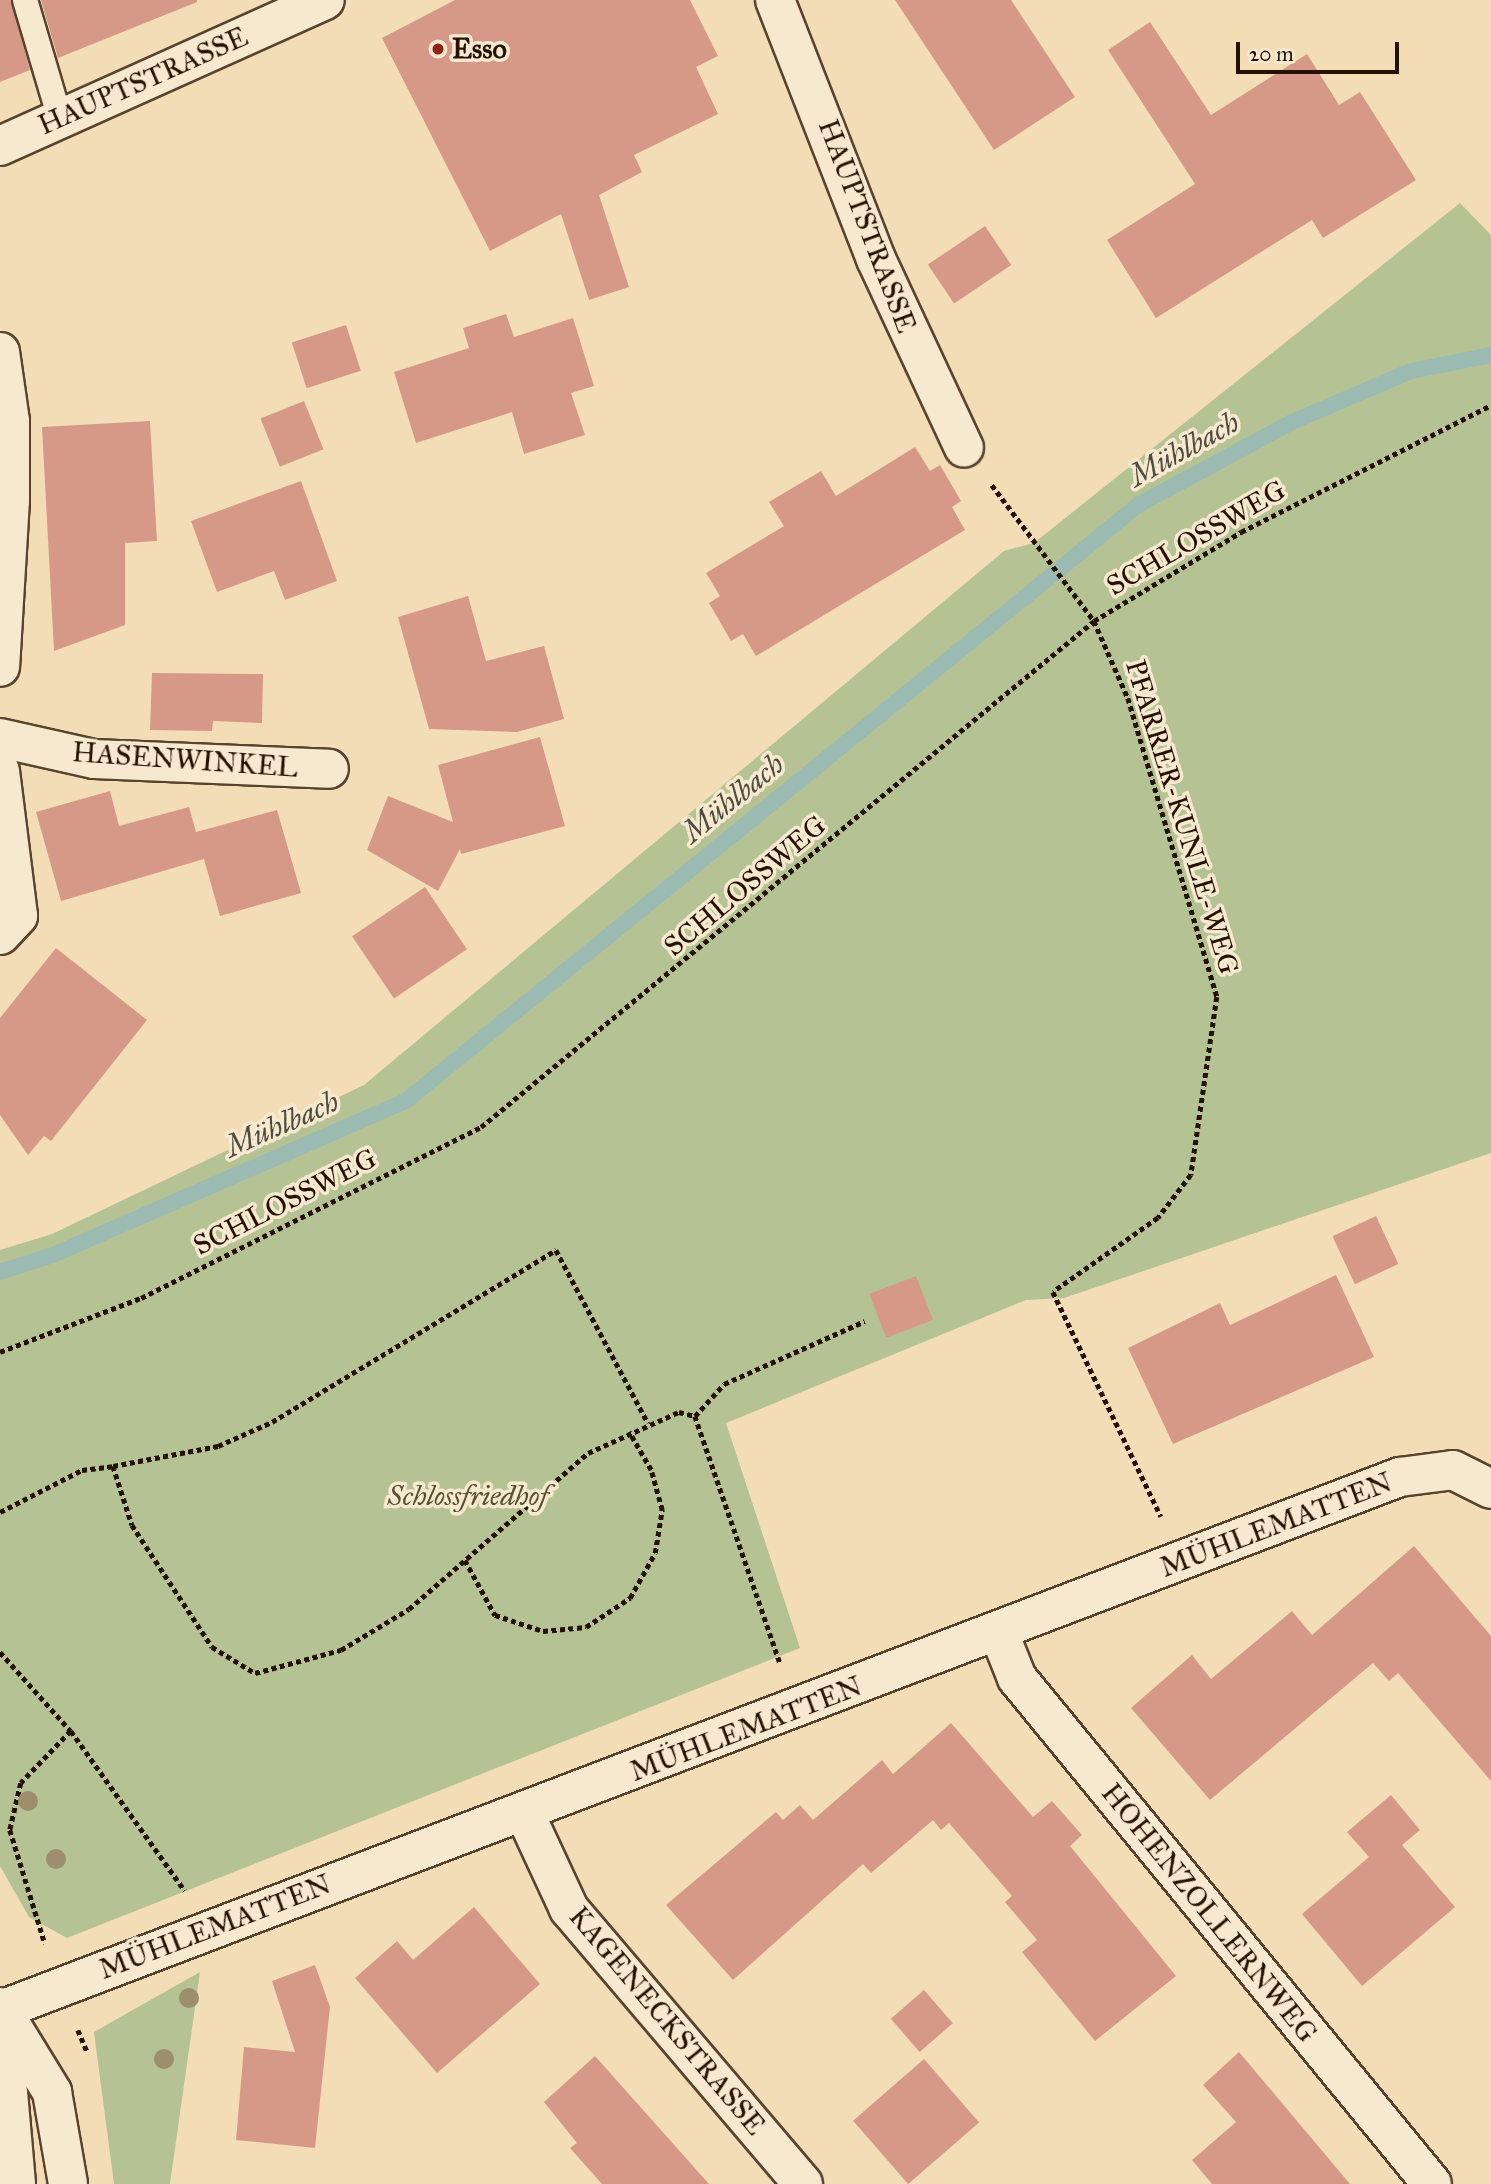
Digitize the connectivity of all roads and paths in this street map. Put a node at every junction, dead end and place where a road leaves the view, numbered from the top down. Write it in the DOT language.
graph roads {
  1 [pos="25,0"];
  2 [pos="325,0"];
  3 [pos="775,0"];
  4 [pos="60,119"];
  5 [pos="0,146"];
  6 [pos="0,352"];
  7 [pos="1491,405"];
  8 [pos="964,448"];
  9 [pos="1094,621"];
  10 [pos="0,667"];
  11 [pos="0,738"];
  12 [pos="329,769"];
  13 [pos="0,771"];
  14 [pos="0,935"];
  15 [pos="864,1321"];
  16 [pos="0,1352"];
  17 [pos="695,1416"];
  18 [pos="648,1423"];
  19 [pos="629,1432"];
  20 [pos="113,1466"];
  21 [pos="1491,1489"];
  22 [pos="0,1512"];
  23 [pos="465,1560"];
  24 [pos="1183,1561"];
  25 [pos="999,1633"];
  26 [pos="0,1652"];
  27 [pos="796,1710"];
  28 [pos="71,1731"];
  29 [pos="525,1814"];
  30 [pos="202,1930"];
  31 [pos="61,1985"];
  32 [pos="1,2008"];
  33 [pos="16,2184"];
  34 [pos="68,2184"];
  35 [pos="803,2184"];
  36 [pos="1432,2184"];
  1 -- 4 [label="lane"];
  2 -- 4 [label="street, HAUPTSTRASSE"];
  3 -- 8 [label="street, HAUPTSTRASSE"];
  4 -- 5 [label="street, HAUPTSTRASSE"];
  6 -- 10 [label="street"];
  7 -- 9 [label="path, SCHLOSSWEG"];
  8 -- 9 [label="path"];
  9 -- 16 [label="path, SCHLOSSWEG"];
  9 -- 24 [label="path, PFARRER-KUNLE-WEG"];
  11 -- 12 [label="street, HASENWINKEL"];
  13 -- 14 [label="street"];
  15 -- 17 [label="path"];
  17 -- 18 [label="path"];
  17 -- 27 [label="path"];
  18 -- 19 [label="path"];
  18 -- 20 [label="path"];
  19 -- 23 [label="path"];
  19 -- 23 [label="path"];
  20 -- 22 [label="path"];
  20 -- 23 [label="path"];
  21 -- 24 [label="street, MÜHLEMATTEN"];
  24 -- 25 [label="street, MÜHLEMATTEN"];
  25 -- 27 [label="street, MÜHLEMATTEN"];
  25 -- 36 [label="street, HOHENZOLLERNWEG"];
  26 -- 28 [label="path"];
  27 -- 29 [label="street, MÜHLEMATTEN"];
  28 -- 30 [label="path"];
  28 -- 31 [label="path"];
  29 -- 30 [label="street, MÜHLEMATTEN"];
  29 -- 35 [label="street, KAGENECKSTRASSE"];
  30 -- 31 [label="street, MÜHLEMATTEN"];
  31 -- 32 [label="street, MÜHLEMATTEN"];
  32 -- 33 [label="street"];
  32 -- 34 [label="street"];
}
